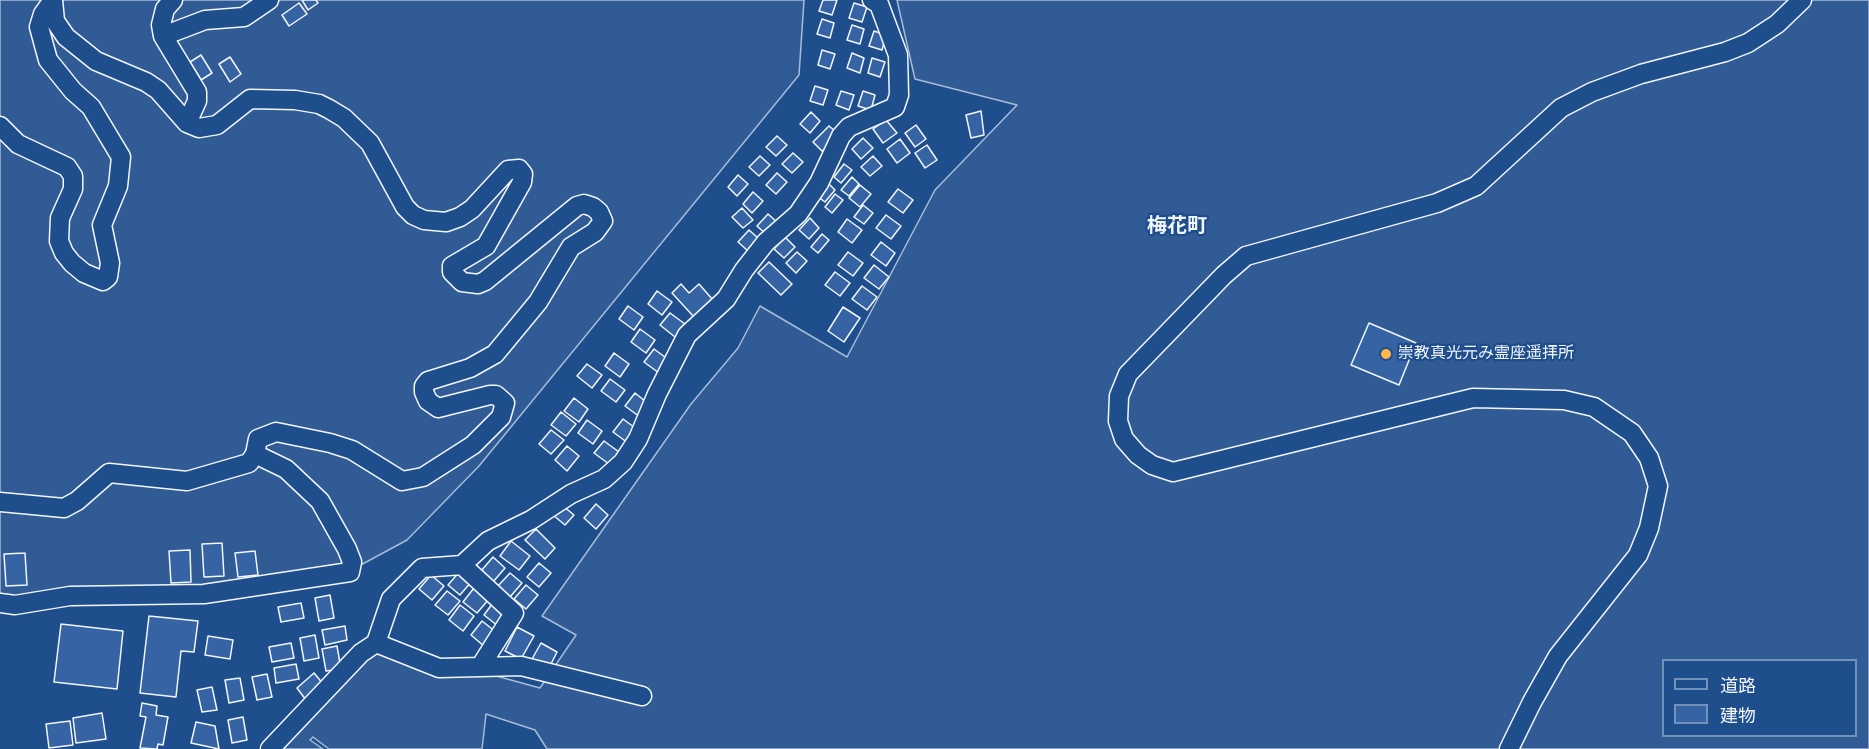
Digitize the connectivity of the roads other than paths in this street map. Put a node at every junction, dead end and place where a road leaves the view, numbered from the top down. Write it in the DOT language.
graph roads {
  1 [pos="173,0"];
  2 [pos="269,0"];
  3 [pos="873,0"];
  4 [pos="1802,0"];
  5 [pos="163,36"];
  6 [pos="187,123"];
  7 [pos="0,126"];
  8 [pos="255,454"];
  9 [pos="0,502"];
  10 [pos="462,565"];
  11 [pos="0,603"];
  12 [pos="376,643"];
  13 [pos="480,667"];
  14 [pos="642,696"];
  15 [pos="291,742"];
  16 [pos="270,749"];
  17 [pos="1509,749"];
  1 -- 5 [label="street"];
  2 -- 5 [label="street"];
  3 -- 10 [label="street"];
  4 -- 17 [label="street"];
  5 -- 6 [label="street"];
  6 -- 7 [label="street"];
  6 -- 8 [label="street"];
  8 -- 9 [label="street"];
  8 -- 11 [label="street"];
  10 -- 12 [label="street"];
  10 -- 13 [label="street"];
  12 -- 13 [label="street"];
  12 -- 15 [label="street"];
  13 -- 14 [label="street"];
  15 -- 16 [label="street"];
}
